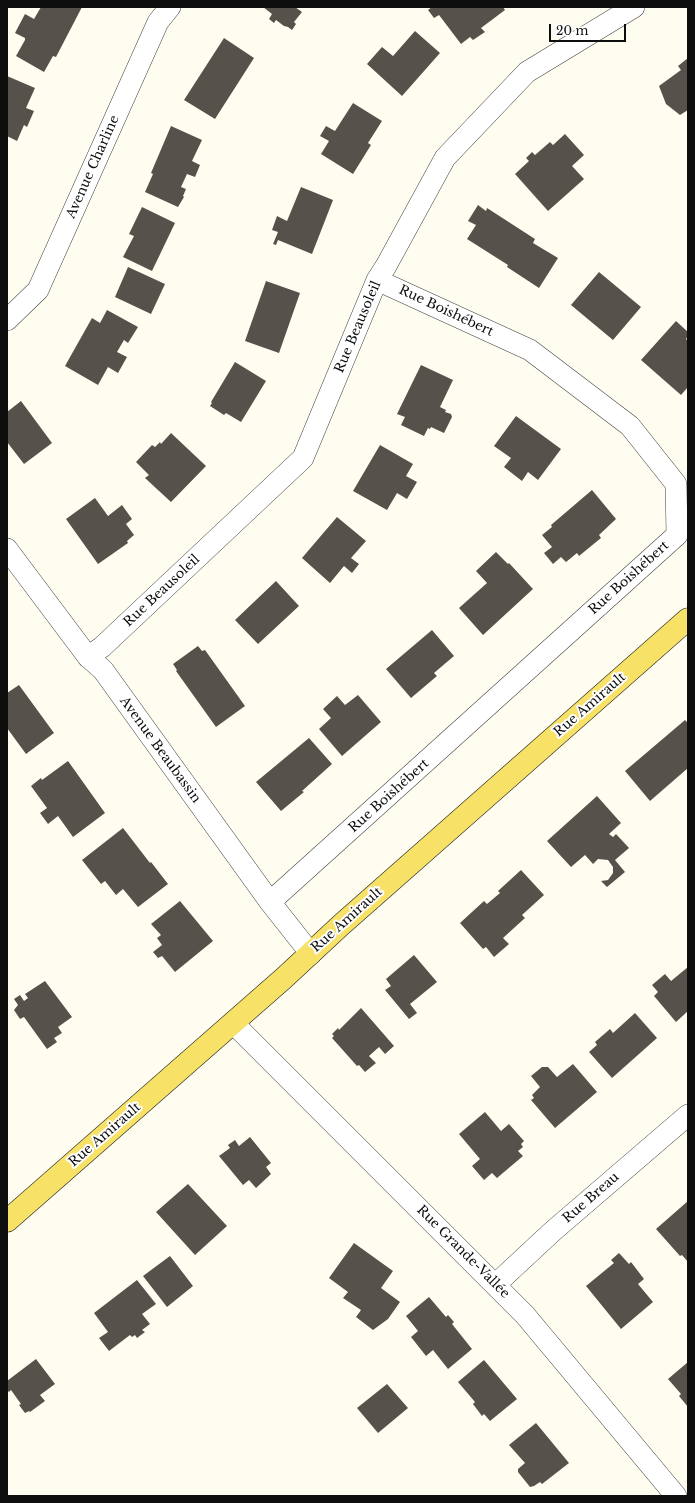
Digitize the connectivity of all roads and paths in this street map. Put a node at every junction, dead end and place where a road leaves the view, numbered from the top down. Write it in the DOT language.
graph roads {
  1 [pos="170,7"];
  2 [pos="634,7"];
  3 [pos="377,280"];
  4 [pos="7,320"];
  5 [pos="7,548"];
  6 [pos="688,618"];
  7 [pos="88,657"];
  8 [pos="270,902"];
  9 [pos="310,954"];
  10 [pos="233,1023"];
  11 [pos="688,1115"];
  12 [pos="7,1221"];
  13 [pos="496,1284"];
  14 [pos="676,1496"];
  1 -- 4 [label="street, Avenue Charline"];
  2 -- 3 [label="street, Rue Beausoleil"];
  3 -- 7 [label="street, Rue Beausoleil"];
  3 -- 8 [label="street, Rue Boishébert"];
  5 -- 7 [label="street, Avenue Beaubassin"];
  6 -- 9 [label="main road, Rue Amirault"];
  7 -- 8 [label="street, Avenue Beaubassin"];
  8 -- 9 [label="street, Avenue Beaubassin"];
  9 -- 10 [label="main road, Rue Amirault"];
  10 -- 12 [label="main road, Rue Amirault"];
  10 -- 13 [label="street, Rue Grande-Vallée"];
  11 -- 13 [label="street, Rue Breau"];
  13 -- 14 [label="street, Rue Grande-Vallée"];
}
